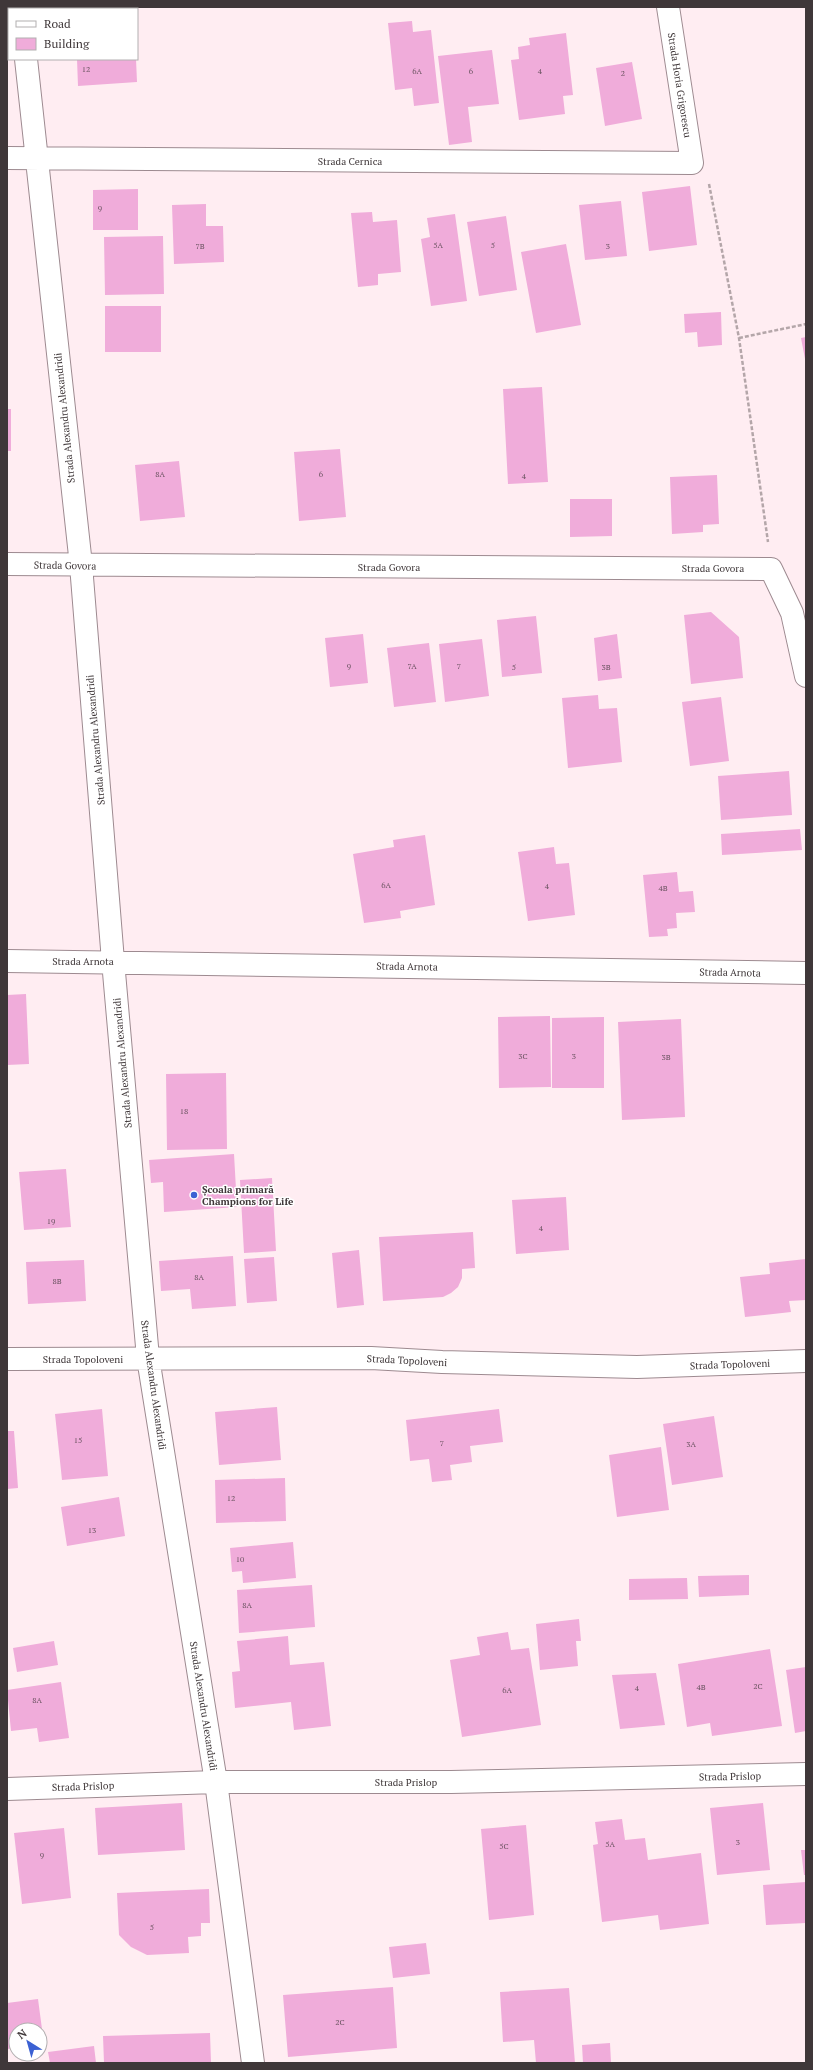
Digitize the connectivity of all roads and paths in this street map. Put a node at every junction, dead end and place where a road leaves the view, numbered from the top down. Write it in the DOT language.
graph roads {
  1 [pos="668,7"];
  2 [pos="26,60"];
  3 [pos="7,158"];
  4 [pos="36,158"];
  5 [pos="692,163"];
  6 [pos="806,324"];
  7 [pos="739,338"];
  8 [pos="7,564"];
  9 [pos="81,565"];
  10 [pos="772,568"];
  11 [pos="806,676"];
  12 [pos="7,961"];
  13 [pos="113,962"];
  14 [pos="806,973"];
  15 [pos="148,1358"];
  16 [pos="7,1359"];
  17 [pos="806,1361"];
  18 [pos="806,1774"];
  19 [pos="216,1782"];
  20 [pos="7,1788"];
  21 [pos="253,2063"];
  1 -- 5 [label="street, Strada Horia Grigorescu"];
  2 -- 4 [label="street, Strada Alexandru Alexandridi"];
  3 -- 4 [label="street, Strada Cernica"];
  4 -- 5 [label="street, Strada Cernica"];
  4 -- 9 [label="street, Strada Alexandru Alexandridi"];
  5 -- 7 [label="path"];
  6 -- 7 [label="path"];
  7 -- 10 [label="path"];
  8 -- 9 [label="street, Strada Govora"];
  9 -- 10 [label="street, Strada Govora"];
  9 -- 13 [label="street, Strada Alexandru Alexandridi"];
  10 -- 11 [label="street"];
  12 -- 13 [label="street, Strada Arnota"];
  13 -- 14 [label="street, Strada Arnota"];
  13 -- 15 [label="street, Strada Alexandru Alexandridi"];
  15 -- 16 [label="street, Strada Topoloveni"];
  15 -- 17 [label="street, Strada Topoloveni"];
  15 -- 19 [label="street, Strada Alexandru Alexandridi"];
  18 -- 19 [label="street, Strada Prislop"];
  19 -- 20 [label="street, Strada Prislop"];
  19 -- 21 [label="street, Strada Alexandru Alexandridi"];
}
